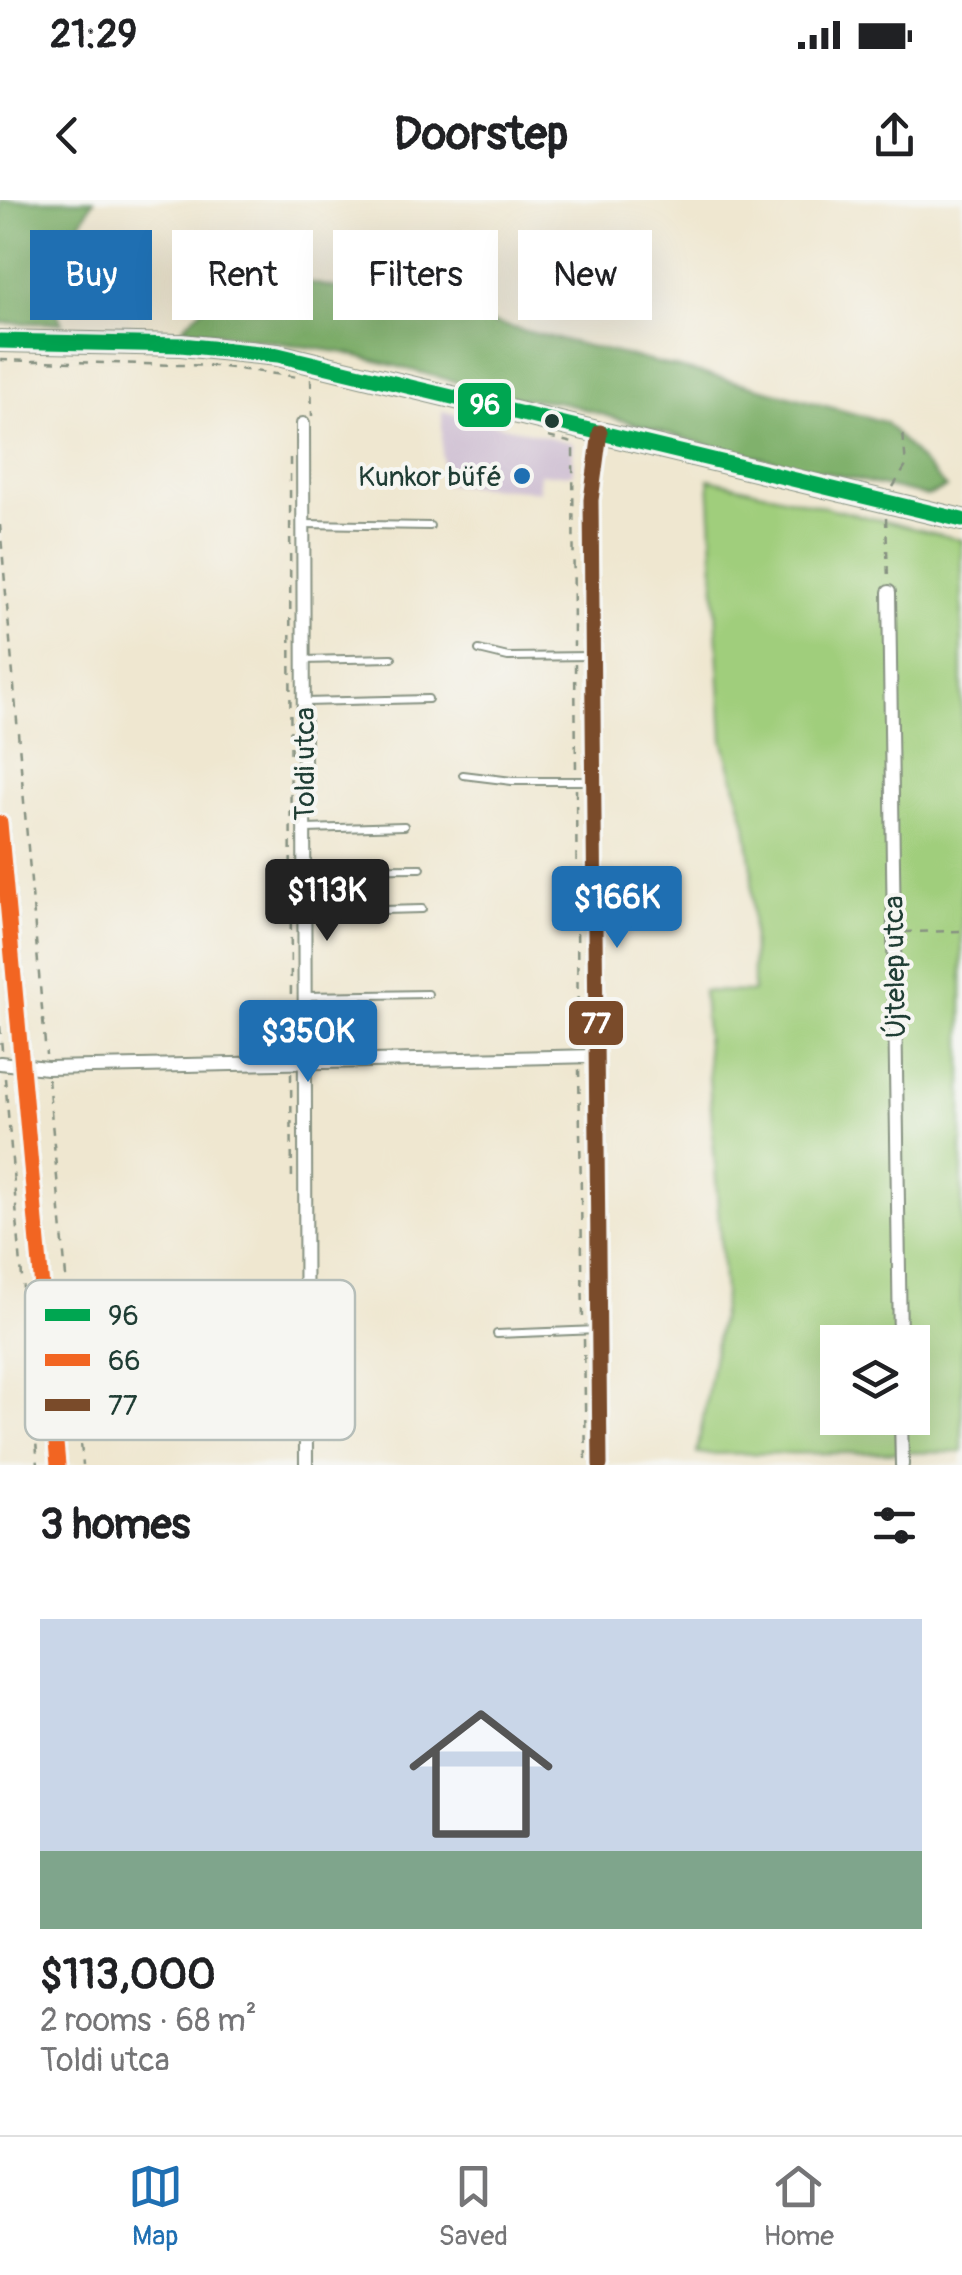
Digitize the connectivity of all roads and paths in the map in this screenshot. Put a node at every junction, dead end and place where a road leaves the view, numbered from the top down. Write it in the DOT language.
graph roads {
  1 [pos="0,341"];
  2 [pos="0,360"];
  3 [pos="312,379"];
  4 [pos="303,424"];
  5 [pos="903,432"];
  6 [pos="535,434"];
  7 [pos="598,441"];
  8 [pos="572,444"];
  9 [pos="290,451"];
  10 [pos="885,502"];
  11 [pos="962,520"];
  12 [pos="303,524"];
  13 [pos="0,525"];
  14 [pos="430,526"];
  15 [pos="889,592"];
  16 [pos="479,650"];
  17 [pos="574,656"];
  18 [pos="592,656"];
  19 [pos="392,658"];
  20 [pos="304,660"];
  21 [pos="428,699"];
  22 [pos="304,702"];
  23 [pos="464,775"];
  24 [pos="593,780"];
  25 [pos="576,781"];
  26 [pos="0,823"];
  27 [pos="404,826"];
  28 [pos="305,829"];
  29 [pos="421,868"];
  30 [pos="305,869"];
  31 [pos="422,908"];
  32 [pos="305,912"];
  33 [pos="962,931"];
  34 [pos="893,932"];
  35 [pos="428,994"];
  36 [pos="306,996"];
  37 [pos="0,1026"];
  38 [pos="578,1056"];
  39 [pos="597,1056"];
  40 [pos="8,1063"];
  41 [pos="298,1064"];
  42 [pos="47,1068"];
  43 [pos="35,1280"];
  44 [pos="67,1280"];
  45 [pos="302,1280"];
  46 [pos="25,1291"];
  47 [pos="900,1325"];
  48 [pos="598,1330"];
  49 [pos="497,1334"];
  50 [pos="901,1435"];
  51 [pos="36,1440"];
  52 [pos="55,1440"];
  53 [pos="82,1440"];
  54 [pos="306,1440"];
  55 [pos="38,1465"];
  56 [pos="58,1465"];
  57 [pos="84,1465"];
  58 [pos="306,1465"];
  59 [pos="586,1465"];
  60 [pos="600,1465"];
  61 [pos="902,1465"];
  1 -- 7 [label="main road"];
  2 -- 3 [label="path"];
  4 -- 12 [label="street, Toldi utca"];
  5 -- 10 [label="path"];
  6 -- 8 [label="path"];
  7 -- 8 [label="path"];
  7 -- 10 [label="main road"];
  7 -- 18 [label="street"];
  8 -- 17 [label="path"];
  9 -- 41 [label="path"];
  10 -- 11 [label="main road"];
  10 -- 15 [label="path"];
  12 -- 14 [label="lane"];
  12 -- 20 [label="street, Toldi utca"];
  13 -- 42 [label="path"];
  15 -- 34 [label="street, Újtelep utca"];
  16 -- 17 [label="lane"];
  17 -- 18 [label="lane"];
  17 -- 25 [label="path"];
  18 -- 24 [label="street"];
  19 -- 20 [label="lane"];
  20 -- 22 [label="street, Toldi utca"];
  21 -- 22 [label="lane"];
  22 -- 28 [label="street, Toldi utca"];
  23 -- 25 [label="lane"];
  24 -- 25 [label="lane"];
  24 -- 39 [label="street"];
  25 -- 38 [label="path"];
  26 -- 40 [label="main road"];
  27 -- 28 [label="lane"];
  28 -- 30 [label="street, Toldi utca"];
  29 -- 30 [label="lane"];
  30 -- 32 [label="street, Toldi utca"];
  31 -- 32 [label="lane"];
  32 -- 36 [label="street, Toldi utca"];
  33 -- 34 [label="path"];
  34 -- 47 [label="street, Újtelep utca"];
  35 -- 36 [label="lane"];
  36 -- 41 [label="street, Toldi utca"];
  37 -- 40 [label="path"];
  38 -- 39 [label="street"];
  38 -- 41 [label="street"];
  38 -- 59 [label="path"];
  39 -- 48 [label="street"];
  40 -- 42 [label="street"];
  40 -- 43 [label="main road"];
  40 -- 46 [label="path"];
  41 -- 42 [label="street"];
  41 -- 45 [label="street, Toldi utca"];
  42 -- 44 [label="path"];
  48 -- 49 [label="lane"];
  48 -- 60 [label="street"];
  50 -- 61 [label="street"];
  51 -- 55 [label="path"];
  52 -- 56 [label="main road"];
  53 -- 57 [label="path"];
  54 -- 58 [label="street, Toldi utca"];
}
